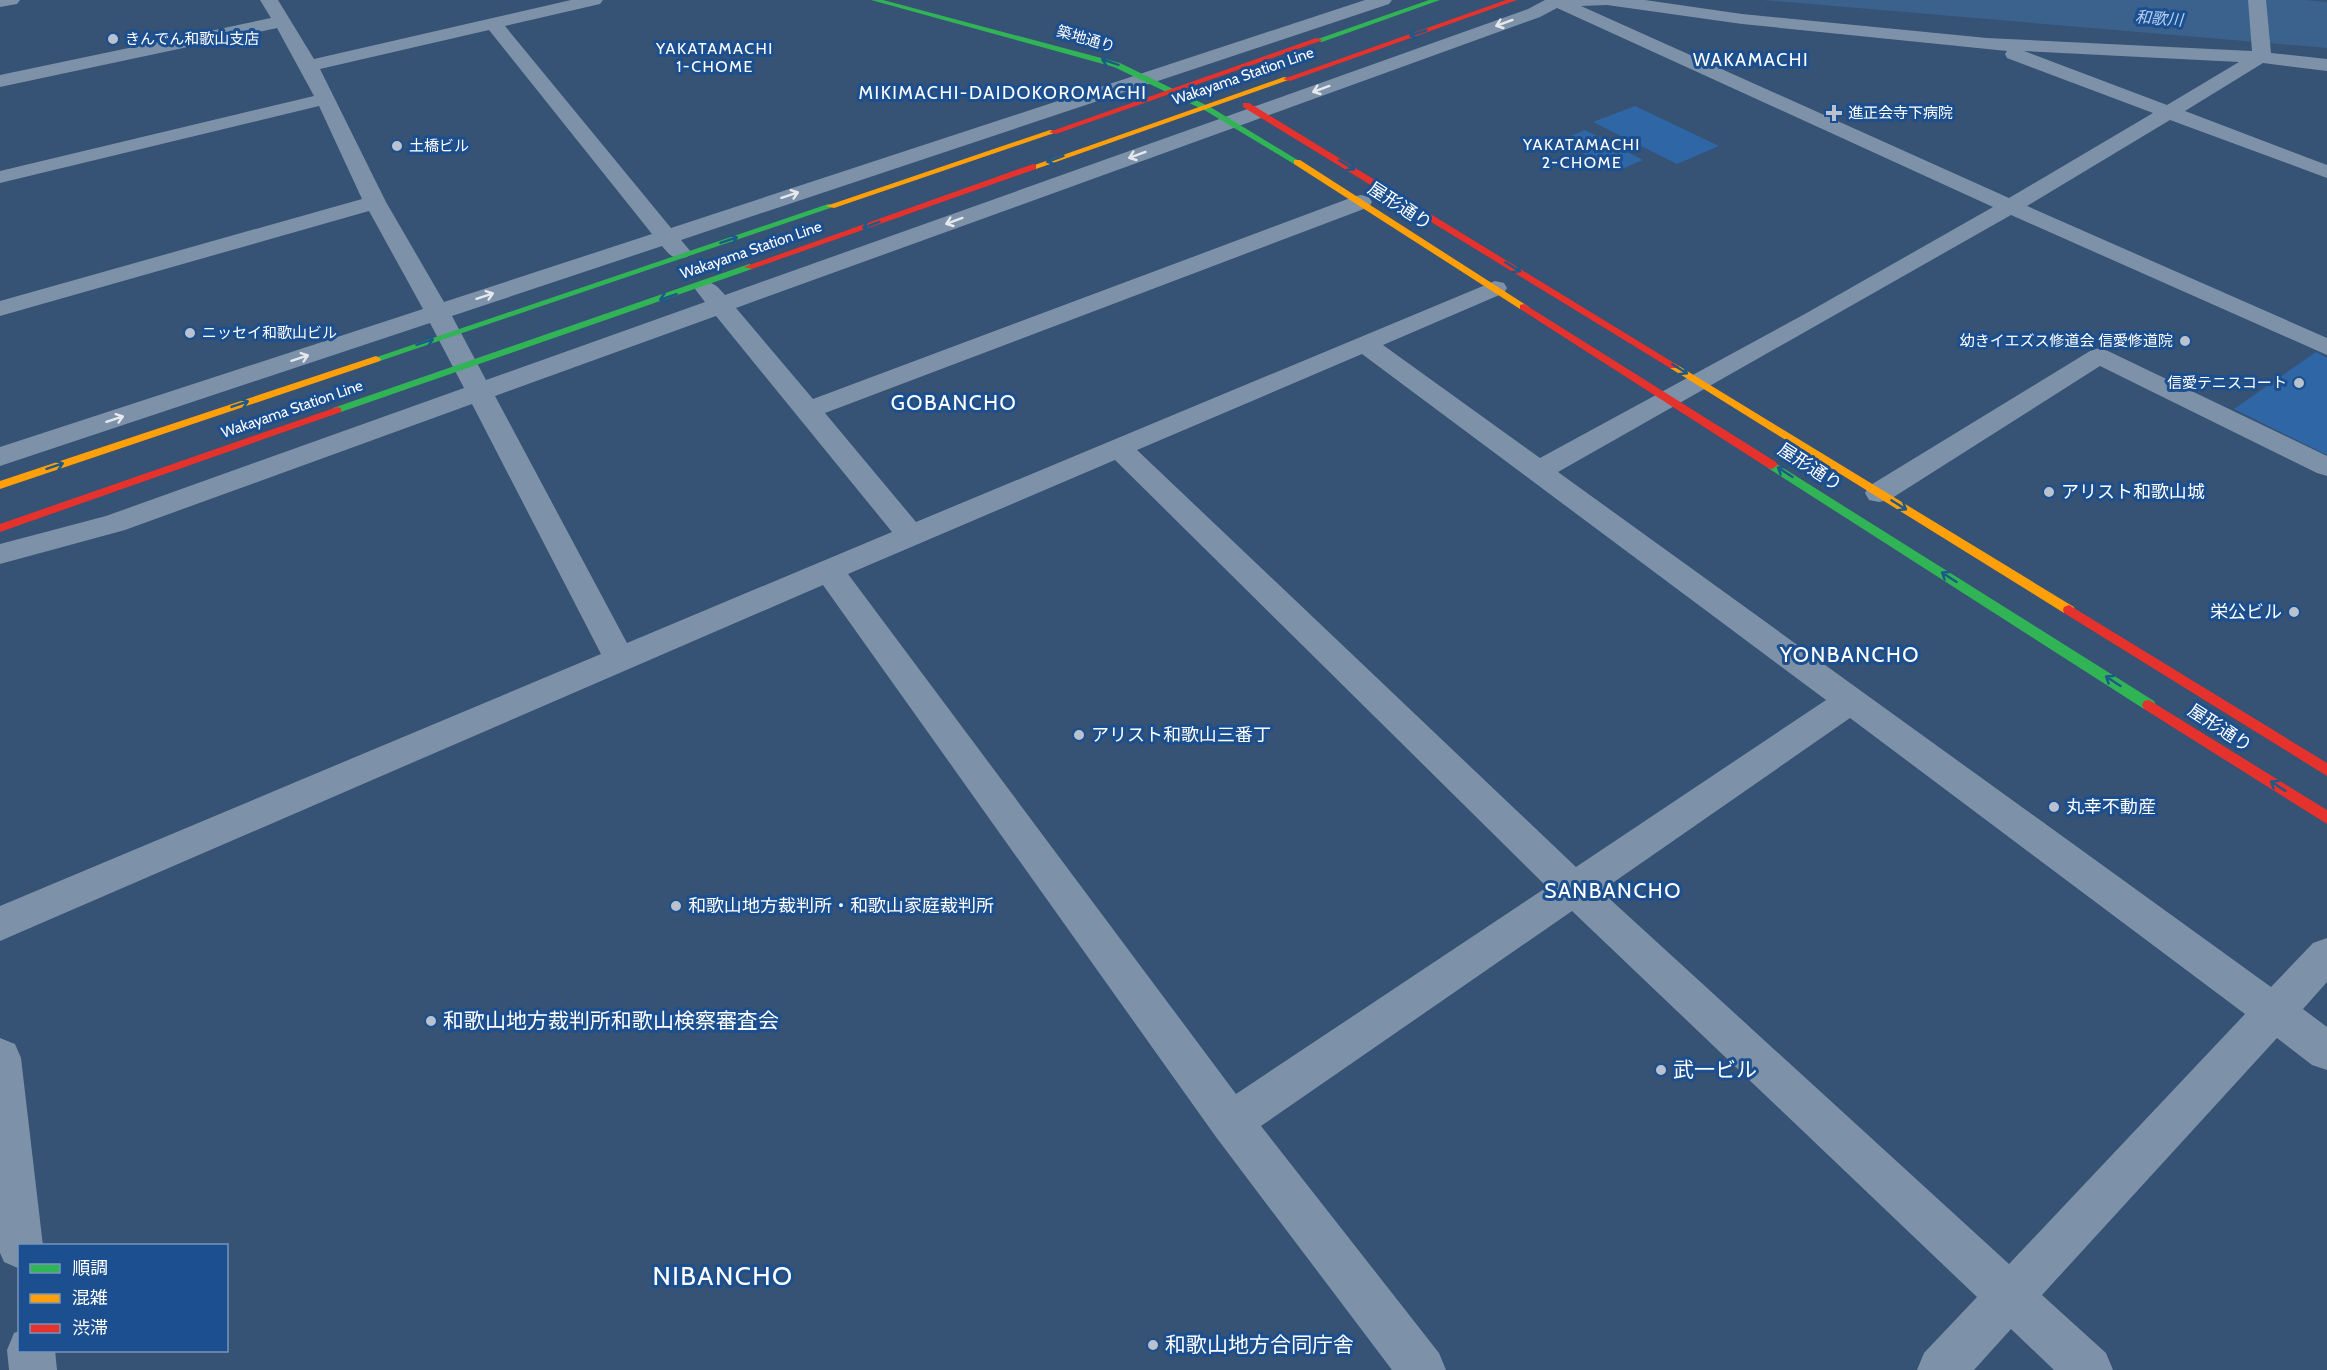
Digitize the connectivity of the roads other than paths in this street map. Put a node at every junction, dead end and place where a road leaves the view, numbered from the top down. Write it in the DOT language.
graph roads {
  1 [pos="11,0"];
  2 [pos="269,0"];
  3 [pos="594,0"];
  4 [pos="875,0"];
  5 [pos="1383,0"];
  6 [pos="1436,0"];
  7 [pos="1512,0"];
  8 [pos="1551,0"];
  9 [pos="1557,0"];
  10 [pos="2257,0"];
  11 [pos="0,2"];
  12 [pos="282,21"];
  13 [pos="494,23"];
  14 [pos="1988,44"];
  15 [pos="2261,53"];
  16 [pos="2327,65"];
  17 [pos="309,66"];
  18 [pos="1160,68"];
  19 [pos="0,81"];
  20 [pos="1201,81"];
  21 [pos="1173,91"];
  22 [pos="1232,97"];
  23 [pos="325,99"];
  24 [pos="1203,107"];
  25 [pos="1258,112"];
  26 [pos="2169,113"];
  27 [pos="1230,122"];
  28 [pos="1297,135"];
  29 [pos="1273,148"];
  30 [pos="2327,172"];
  31 [pos="0,177"];
  32 [pos="375,202"];
  33 [pos="1361,202"];
  34 [pos="2009,206"];
  35 [pos="665,236"];
  36 [pos="682,256"];
  37 [pos="703,284"];
  38 [pos="1495,288"];
  39 [pos="720,305"];
  40 [pos="0,309"];
  41 [pos="443,323"];
  42 [pos="1364,343"];
  43 [pos="2327,347"];
  44 [pos="466,367"];
  45 [pos="1702,383"];
  46 [pos="479,392"];
  47 [pos="1670,399"];
  48 [pos="808,410"];
  49 [pos="1118,447"];
  50 [pos="2327,467"];
  51 [pos="1,471"];
  52 [pos="1538,471"];
  53 [pos="1878,493"];
  54 [pos="0,528"];
  55 [pos="911,535"];
  56 [pos="0,554"];
  57 [pos="829,570"];
  58 [pos="620,659"];
  59 [pos="1850,701"];
  60 [pos="2327,770"];
  61 [pos="2327,818"];
  62 [pos="1574,889"];
  63 [pos="0,924"];
  64 [pos="2327,955"];
  65 [pos="2273,1012"];
  66 [pos="2327,1051"];
  67 [pos="0,1058"];
  68 [pos="1232,1122"];
  69 [pos="20,1244"];
  70 [pos="2009,1294"];
  71 [pos="31,1352"];
  72 [pos="33,1370"];
  73 [pos="1422,1370"];
  74 [pos="1941,1370"];
  75 [pos="2089,1370"];
  1 -- 11 [label="street"];
  2 -- 12 [label="street"];
  3 -- 13 [label="street"];
  18 -- 4 [label="street, 築地通り, one-way"];
  5 -- 18 [label="street"];
  6 -- 20 [label="street, Wakayama Station Line"];
  7 -- 22 [label="street, Wakayama Station Line, one-way"];
  8 -- 9 [label="street"];
  9 -- 14 [label="street"];
  9 -- 25 [label="street, one-way"];
  9 -- 34 [label="street"];
  10 -- 15 [label="street"];
  12 -- 17 [label="street"];
  12 -- 19 [label="street"];
  13 -- 17 [label="street"];
  13 -- 35 [label="street"];
  14 -- 15 [label="street"];
  14 -- 26 [label="street"];
  15 -- 16 [label="street"];
  15 -- 26 [label="street"];
  17 -- 23 [label="street"];
  18 -- 20 [label="street, 築地通り"];
  18 -- 21 [label="street, 築地通り"];
  35 -- 18 [label="street, one-way"];
  20 -- 21 [label="street, Wakayama Station Line"];
  20 -- 22 [label="street, 築地通り"];
  21 -- 24 [label="street, 築地通り"];
  36 -- 21 [label="street, Wakayama Station Line, one-way"];
  22 -- 24 [label="street, Wakayama Station Line"];
  22 -- 25 [label="street, 築地通り"];
  23 -- 31 [label="street"];
  23 -- 32 [label="street"];
  24 -- 27 [label="street, 築地通り"];
  24 -- 37 [label="street, Wakayama Station Line, one-way"];
  25 -- 27 [label="street"];
  25 -- 28 [label="street, 築地通り"];
  26 -- 30 [label="street"];
  26 -- 34 [label="street"];
  27 -- 29 [label="street, 築地通り"];
  27 -- 39 [label="street, one-way"];
  28 -- 45 [label="street, 屋形通り, one-way"];
  29 -- 33 [label="street, 屋形通り"];
  32 -- 40 [label="street"];
  32 -- 41 [label="street"];
  33 -- 38 [label="street, 屋形通り"];
  33 -- 48 [label="street"];
  34 -- 43 [label="street"];
  34 -- 45 [label="street"];
  35 -- 36 [label="street"];
  41 -- 35 [label="street, one-way"];
  36 -- 41 [label="street, Wakayama Station Line"];
  37 -- 39 [label="street"];
  37 -- 44 [label="street, Wakayama Station Line, one-way"];
  38 -- 42 [label="street"];
  38 -- 47 [label="street, 屋形通り"];
  39 -- 46 [label="street"];
  39 -- 48 [label="street"];
  41 -- 44 [label="street"];
  51 -- 41 [label="street, one-way"];
  42 -- 49 [label="street"];
  42 -- 52 [label="street"];
  44 -- 46 [label="street"];
  44 -- 54 [label="street, Wakayama Station Line"];
  45 -- 47 [label="street"];
  45 -- 53 [label="street, 屋形通り"];
  46 -- 56 [label="street"];
  46 -- 58 [label="street"];
  47 -- 52 [label="street"];
  61 -- 47 [label="street, 屋形通り, one-way"];
  48 -- 55 [label="street"];
  49 -- 55 [label="street"];
  49 -- 62 [label="street"];
  50 -- 53 [label="street"];
  52 -- 59 [label="street"];
  53 -- 60 [label="street, 屋形通り, one-way"];
  55 -- 57 [label="street"];
  57 -- 58 [label="street"];
  57 -- 68 [label="street"];
  58 -- 63 [label="street"];
  59 -- 62 [label="street"];
  59 -- 65 [label="street"];
  62 -- 68 [label="street"];
  62 -- 70 [label="street"];
  64 -- 65 [label="street"];
  65 -- 66 [label="street"];
  65 -- 70 [label="street"];
  67 -- 69 [label="street"];
  68 -- 73 [label="street"];
  70 -- 74 [label="street"];
  70 -- 75 [label="street"];
  71 -- 72 [label="street"];
}
